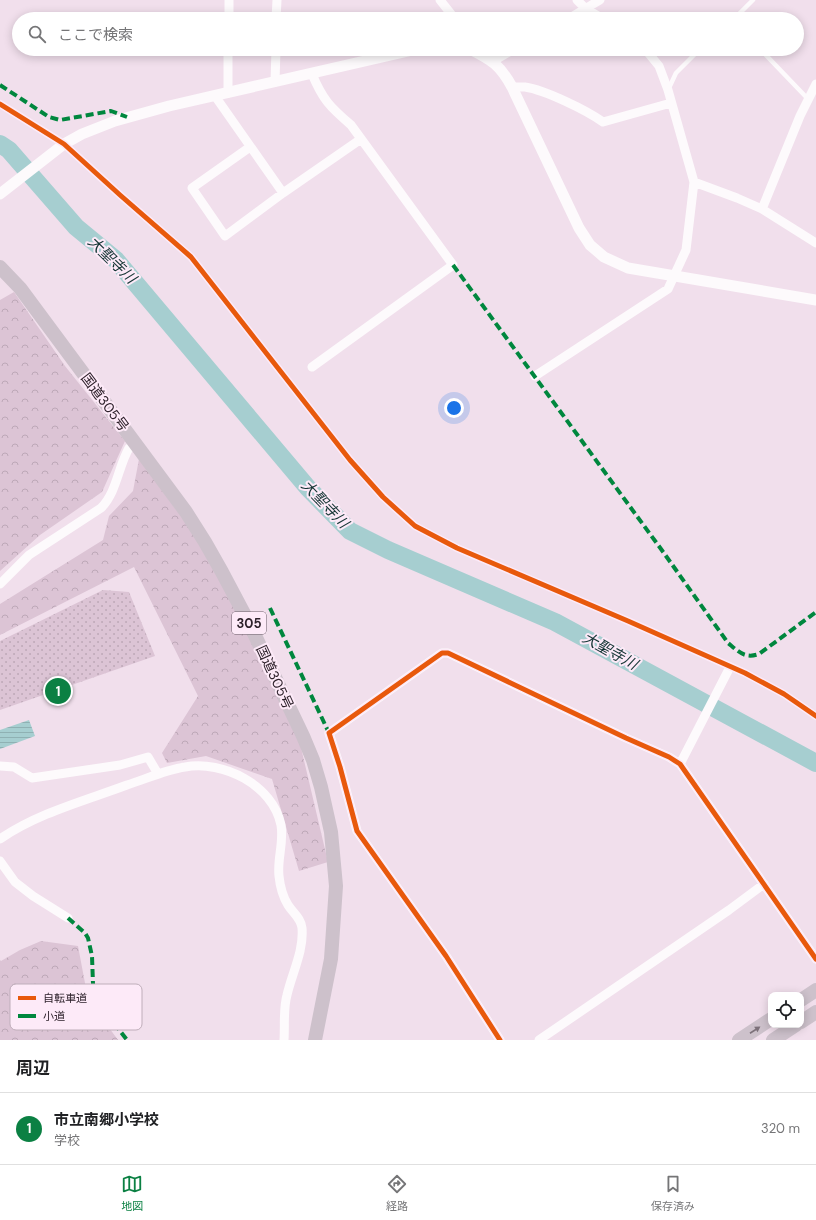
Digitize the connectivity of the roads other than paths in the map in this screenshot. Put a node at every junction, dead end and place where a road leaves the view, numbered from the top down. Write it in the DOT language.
graph roads {
  1 [pos="229,0"];
  2 [pos="277,0"];
  3 [pos="440,0"];
  4 [pos="577,0"];
  5 [pos="600,0"];
  6 [pos="754,0"];
  7 [pos="586,9"];
  8 [pos="229,12"];
  9 [pos="276,12"];
  10 [pos="449,12"];
  11 [pos="581,12"];
  12 [pos="591,12"];
  13 [pos="741,12"];
  14 [pos="228,56"];
  15 [pos="276,56"];
  16 [pos="388,56"];
  17 [pos="482,56"];
  18 [pos="502,56"];
  19 [pos="651,56"];
  20 [pos="693,56"];
  21 [pos="767,56"];
  22 [pos="492,62"];
  23 [pos="312,74"];
  24 [pos="275,82"];
  25 [pos="816,84"];
  26 [pos="512,87"];
  27 [pos="668,90"];
  28 [pos="228,93"];
  29 [pos="215,96"];
  30 [pos="808,98"];
  31 [pos="671,103"];
  32 [pos="361,139"];
  33 [pos="250,146"];
  34 [pos="694,182"];
  35 [pos="283,193"];
  36 [pos="0,194"];
  37 [pos="762,209"];
  38 [pos="816,243"];
  39 [pos="0,267"];
  40 [pos="674,276"];
  41 [pos="816,300"];
  42 [pos="312,367"];
  43 [pos="535,376"];
  44 [pos="137,446"];
  45 [pos="0,584"];
  46 [pos="730,666"];
  47 [pos="680,764"];
  48 [pos="0,766"];
  49 [pos="158,774"];
  50 [pos="0,839"];
  51 [pos="0,861"];
  52 [pos="764,884"];
  53 [pos="68,918"];
  54 [pos="816,959"];
  55 [pos="816,990"];
  56 [pos="804,998"];
  57 [pos="816,1012"];
  58 [pos="804,1020"];
  59 [pos="768,1021"];
  60 [pos="791,1028"];
  61 [pos="284,1040"];
  62 [pos="315,1040"];
  63 [pos="500,1040"];
  64 [pos="539,1040"];
  65 [pos="738,1040"];
  66 [pos="773,1040"];
  1 -- 8 [label="street"];
  2 -- 9 [label="street"];
  3 -- 10 [label="street"];
  4 -- 7 [label="street"];
  5 -- 7 [label="street"];
  6 -- 13 [label="lane"];
  7 -- 11 [label="street"];
  7 -- 12 [label="street"];
  14 -- 28 [label="street"];
  15 -- 24 [label="street"];
  16 -- 23 [label="street"];
  17 -- 22 [label="street"];
  18 -- 22 [label="street"];
  19 -- 27 [label="street"];
  20 -- 27 [label="lane"];
  21 -- 30 [label="lane"];
  22 -- 26 [label="street"];
  23 -- 24 [label="street"];
  23 -- 32 [label="street"];
  24 -- 28 [label="street"];
  25 -- 30 [label="street"];
  26 -- 31 [label="street"];
  26 -- 40 [label="street"];
  27 -- 31 [label="street"];
  28 -- 29 [label="street"];
  29 -- 33 [label="street"];
  29 -- 36 [label="street"];
  30 -- 37 [label="street"];
  31 -- 34 [label="street"];
  32 -- 35 [label="street"];
  32 -- 42 [label="street"];
  33 -- 35 [label="street"];
  33 -- 35 [label="street"];
  34 -- 37 [label="street"];
  34 -- 40 [label="street"];
  37 -- 38 [label="street"];
  39 -- 44 [label="highway, 国道305号 / 305"];
  40 -- 41 [label="street"];
  40 -- 43 [label="street"];
  44 -- 45 [label="street"];
  44 -- 62 [label="highway, 国道305号 / 305"];
  46 -- 47 [label="street"];
  47 -- 52 [label="street"];
  47 -- 63 [label="street"];
  48 -- 49 [label="street"];
  49 -- 50 [label="street"];
  49 -- 61 [label="street"];
  51 -- 53 [label="street"];
  52 -- 54 [label="street"];
  52 -- 64 [label="street"];
  55 -- 56 [label="highway"];
  57 -- 58 [label="highway"];
  65 -- 59 [label="highway, one-way"];
  60 -- 66 [label="highway"];
}
